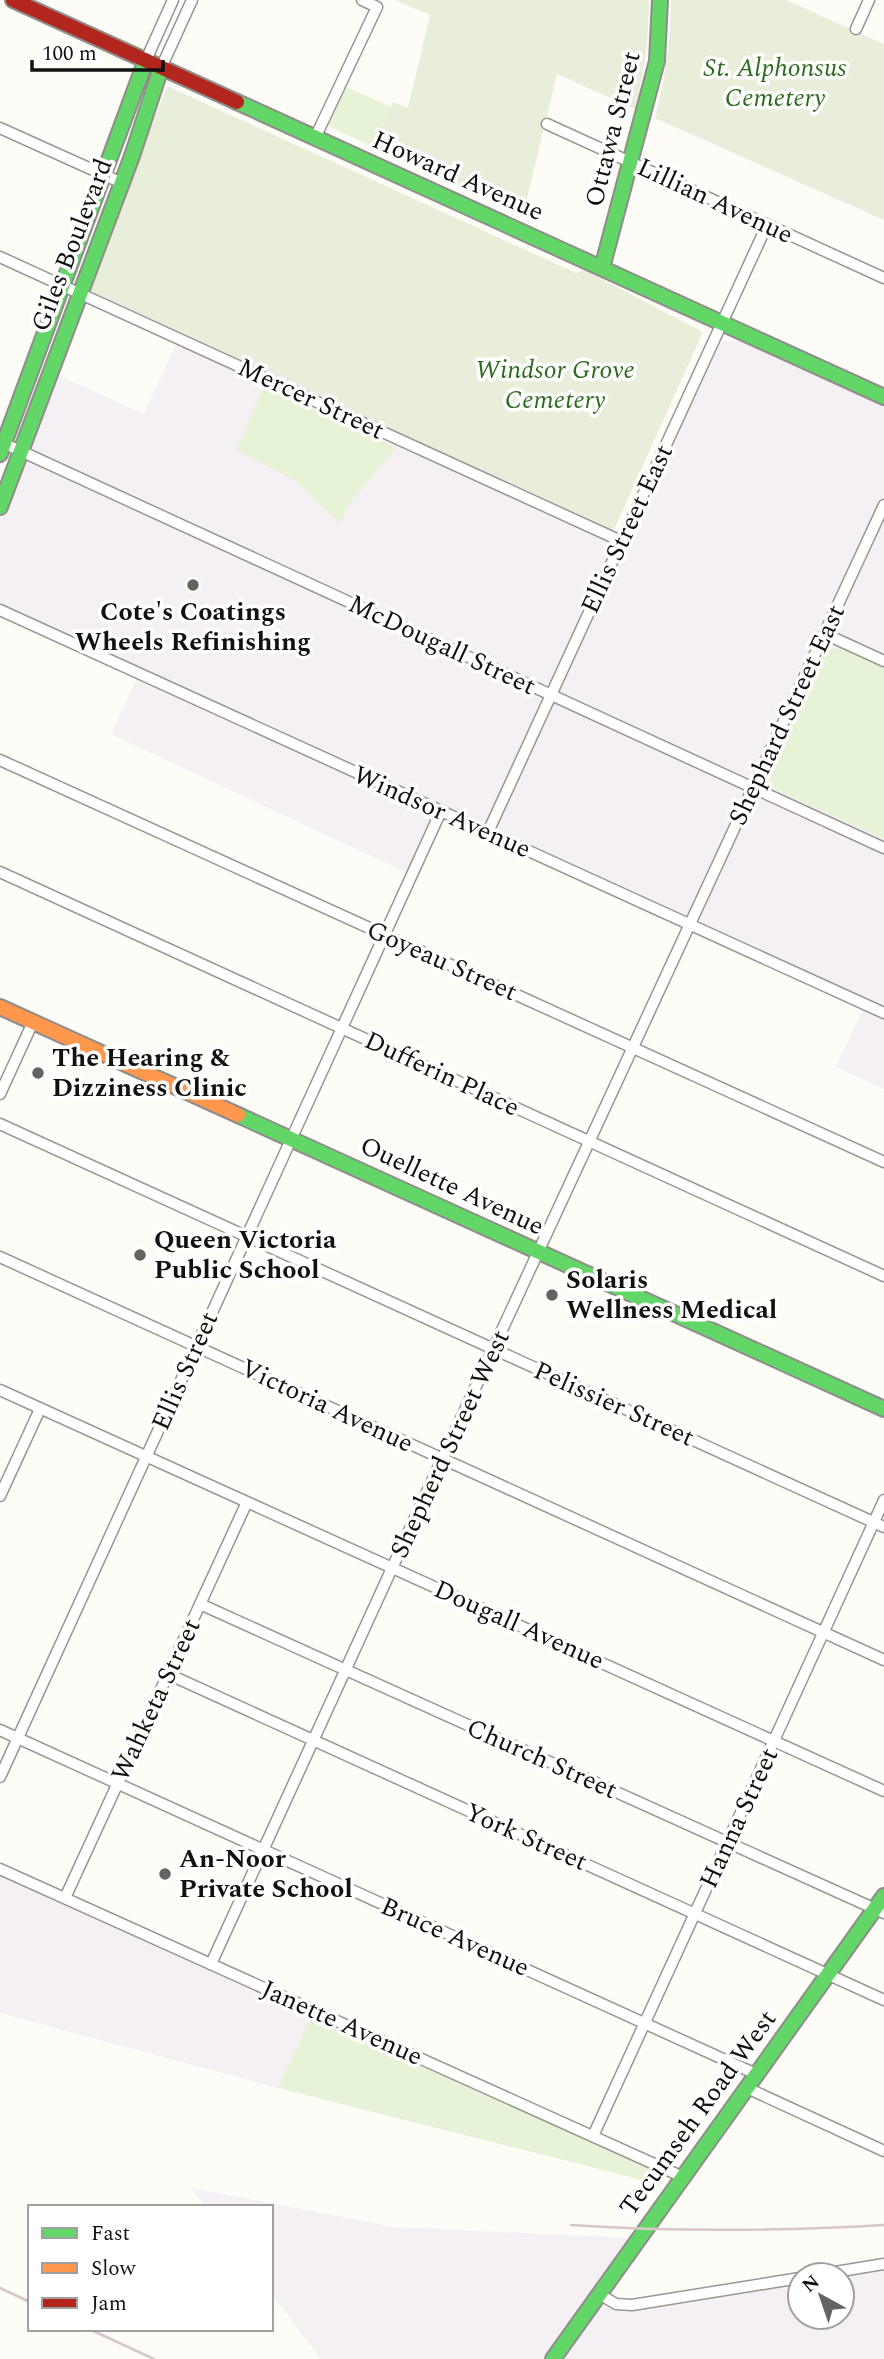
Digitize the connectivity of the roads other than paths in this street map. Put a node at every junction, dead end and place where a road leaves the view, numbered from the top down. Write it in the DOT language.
graph roads {
  1 [pos="13,0"];
  2 [pos="173,0"];
  3 [pos="192,0"];
  4 [pos="362,0"];
  5 [pos="660,0"];
  6 [pos="869,0"];
  7 [pos="856,29"];
  8 [pos="146,60"];
  9 [pos="161,68"];
  10 [pos="547,124"];
  11 [pos="0,128"];
  12 [pos="315,138"];
  13 [pos="631,163"];
  14 [pos="103,175"];
  15 [pos="122,183"];
  16 [pos="767,225"];
  17 [pos="0,257"];
  18 [pos="602,268"];
  19 [pos="884,278"];
  20 [pos="62,285"];
  21 [pos="80,294"];
  22 [pos="721,324"];
  23 [pos="884,397"];
  24 [pos="1,446"];
  25 [pos="21,452"];
  26 [pos="0,507"];
  27 [pos="882,512"];
  28 [pos="621,541"];
  29 [pos="0,610"];
  30 [pos="825,634"];
  31 [pos="884,661"];
  32 [pos="551,695"];
  33 [pos="0,760"];
  34 [pos="754,788"];
  35 [pos="441,811"];
  36 [pos="488,832"];
  37 [pos="884,848"];
  38 [pos="0,872"];
  39 [pos="691,925"];
  40 [pos="384,934"];
  41 [pos="0,1007"];
  42 [pos="884,1013"];
  43 [pos="33,1022"];
  44 [pos="342,1028"];
  45 [pos="634,1048"];
  46 [pos="0,1094"];
  47 [pos="0,1124"];
  48 [pos="290,1139"];
  49 [pos="590,1142"];
  50 [pos="884,1162"];
  51 [pos="246,1237"];
  52 [pos="539,1253"];
  53 [pos="0,1257"];
  54 [pos="884,1276"];
  55 [pos="196,1346"];
  56 [pos="494,1349"];
  57 [pos="0,1391"];
  58 [pos="40,1409"];
  59 [pos="884,1409"];
  60 [pos="146,1457"];
  61 [pos="443,1458"];
  62 [pos="0,1496"];
  63 [pos="884,1500"];
  64 [pos="247,1502"];
  65 [pos="874,1522"];
  66 [pos="884,1527"];
  67 [pos="393,1568"];
  68 [pos="200,1604"];
  69 [pos="822,1632"];
  70 [pos="884,1660"];
  71 [pos="345,1671"];
  72 [pos="168,1674"];
  73 [pos="0,1730"];
  74 [pos="19,1738"];
  75 [pos="313,1740"];
  76 [pos="774,1741"];
  77 [pos="0,1777"];
  78 [pos="117,1783"];
  79 [pos="884,1791"];
  80 [pos="727,1843"];
  81 [pos="264,1850"];
  82 [pos="0,1869"];
  83 [pos="884,1896"];
  84 [pos="65,1898"];
  85 [pos="879,1911"];
  86 [pos="695,1914"];
  87 [pos="211,1964"];
  88 [pos="828,1974"];
  89 [pos="884,2000"];
  90 [pos="645,2023"];
  91 [pos="756,2074"];
  92 [pos="747,2088"];
  93 [pos="593,2136"];
  94 [pos="884,2151"];
  95 [pos="683,2177"];
  96 [pos="884,2264"];
  97 [pos="856,2269"];
  98 [pos="786,2280"];
  99 [pos="599,2294"];
  100 [pos="553,2359"];
  1 -- 8 [label="main road, Howard Avenue"];
  2 -- 8 [label="street, Giles Boulevard"];
  3 -- 9 [label="street, Giles Boulevard"];
  4 -- 12 [label="street"];
  5 -- 13 [label="main road, Ottawa Street"];
  6 -- 7 [label="street"];
  8 -- 9 [label="main road, Howard Avenue"];
  8 -- 14 [label="main road, Giles Boulevard"];
  9 -- 12 [label="main road, Howard Avenue"];
  9 -- 15 [label="main road, Giles Boulevard"];
  10 -- 13 [label="street, Lillian Avenue"];
  11 -- 14 [label="street"];
  12 -- 18 [label="main road, Howard Avenue"];
  13 -- 16 [label="street, Lillian Avenue"];
  13 -- 18 [label="main road, Ottawa Street"];
  14 -- 15 [label="street"];
  14 -- 20 [label="main road, Giles Boulevard"];
  15 -- 21 [label="main road, Giles Boulevard"];
  16 -- 19 [label="street, Lillian Avenue"];
  16 -- 22 [label="street, Ellis Street East"];
  17 -- 20 [label="street, Mercer Street"];
  18 -- 22 [label="main road, Howard Avenue"];
  20 -- 21 [label="street, Mercer Street"];
  20 -- 24 [label="main road, Giles Boulevard"];
  21 -- 25 [label="main road, Giles Boulevard"];
  21 -- 28 [label="street, Mercer Street"];
  22 -- 23 [label="main road, Howard Avenue"];
  22 -- 28 [label="street, Ellis Street East"];
  24 -- 25 [label="street, McDougall Street"];
  25 -- 26 [label="main road, Giles Boulevard"];
  25 -- 32 [label="street, McDougall Street"];
  27 -- 30 [label="street, Shephard Street East"];
  28 -- 32 [label="street, Ellis Street East"];
  29 -- 35 [label="street, Windsor Avenue"];
  30 -- 31 [label="street"];
  30 -- 34 [label="street, Shephard Street East"];
  32 -- 34 [label="street, McDougall Street"];
  32 -- 36 [label="street, Ellis Street East"];
  33 -- 40 [label="street, Goyeau Street"];
  34 -- 37 [label="street, McDougall Street"];
  34 -- 39 [label="street, Shephard Street East"];
  35 -- 36 [label="street, Windsor Avenue"];
  35 -- 40 [label="street, Ellis Street"];
  36 -- 39 [label="street, Windsor Avenue"];
  38 -- 44 [label="street, Dufferin Place"];
  39 -- 42 [label="street, Windsor Avenue"];
  39 -- 45 [label="street, Shepherd Street West"];
  40 -- 44 [label="street, Ellis Street"];
  40 -- 45 [label="street, Goyeau Street"];
  41 -- 43 [label="main road, Ouellette Avenue"];
  43 -- 46 [label="street"];
  43 -- 48 [label="main road, Ouellette Avenue"];
  44 -- 48 [label="street, Ellis Street"];
  44 -- 49 [label="street, Dufferin Place"];
  45 -- 49 [label="street, Shepherd Street West"];
  45 -- 50 [label="street, Goyeau Street"];
  47 -- 51 [label="street, Pelissier Street"];
  48 -- 51 [label="street, Ellis Street"];
  48 -- 52 [label="main road, Ouellette Avenue"];
  49 -- 52 [label="street, Shepherd Street West"];
  49 -- 54 [label="street, Dufferin Place"];
  51 -- 55 [label="street, Ellis Street"];
  51 -- 56 [label="street, Pelissier Street"];
  52 -- 56 [label="street, Shepherd Street West"];
  52 -- 59 [label="main road, Ouellette Avenue"];
  53 -- 55 [label="street, Victoria Avenue"];
  55 -- 60 [label="street, Ellis Street"];
  55 -- 61 [label="street, Victoria Avenue"];
  56 -- 61 [label="street, Shepherd Street West"];
  56 -- 65 [label="street, Pelissier Street"];
  57 -- 58 [label="street, Dougall Avenue"];
  58 -- 60 [label="street, Dougall Avenue"];
  58 -- 62 [label="street"];
  60 -- 64 [label="street, Dougall Avenue"];
  60 -- 74 [label="street, Ellis Street"];
  61 -- 67 [label="street, Shepherd Street West"];
  61 -- 69 [label="street, Victoria Avenue"];
  63 -- 65 [label="street, Hanna Street"];
  64 -- 67 [label="street, Dougall Avenue"];
  64 -- 68 [label="street, Wahketa Street"];
  65 -- 66 [label="street, Pelissier Street"];
  65 -- 69 [label="street, Hanna Street"];
  67 -- 71 [label="street, Shepherd Street West"];
  67 -- 76 [label="street, Dougall Avenue"];
  68 -- 71 [label="street, Church Street"];
  68 -- 72 [label="street, Wahketa Street"];
  69 -- 70 [label="street, Victoria Avenue"];
  69 -- 76 [label="street, Hanna Street"];
  71 -- 75 [label="street, Shepherd Street West"];
  71 -- 80 [label="street, Church Street"];
  72 -- 75 [label="street, York Street"];
  72 -- 78 [label="street, Wahketa Street"];
  73 -- 74 [label="street, Bruce Avenue"];
  74 -- 77 [label="street, Ellis Street"];
  74 -- 78 [label="street, Bruce Avenue"];
  75 -- 81 [label="street, Shepherd Street West"];
  75 -- 86 [label="street, York Street"];
  76 -- 79 [label="street, Dougall Avenue"];
  76 -- 80 [label="street, Hanna Street"];
  78 -- 81 [label="street, Bruce Avenue"];
  78 -- 84 [label="street, Wahketa Street"];
  80 -- 85 [label="street, Church Street"];
  80 -- 86 [label="street, Hanna Street"];
  81 -- 87 [label="street, Shepherd Street West"];
  81 -- 90 [label="street, Bruce Avenue"];
  82 -- 84 [label="street, Janette Avenue"];
  83 -- 85 [label="main road, Tecumseh Road West"];
  84 -- 87 [label="street, Janette Avenue"];
  85 -- 88 [label="main road, Tecumseh Road West"];
  86 -- 88 [label="street, York Street"];
  86 -- 90 [label="street, Hanna Street"];
  87 -- 93 [label="street, Janette Avenue"];
  88 -- 89 [label="street, York Street"];
  88 -- 91 [label="main road, Tecumseh Road West"];
  90 -- 91 [label="street, Bruce Avenue"];
  90 -- 93 [label="street, Hanna Street"];
  91 -- 92 [label="main road, Tecumseh Road West"];
  92 -- 94 [label="street"];
  92 -- 95 [label="main road, Tecumseh Road West"];
  93 -- 95 [label="street, Janette Avenue"];
  95 -- 99 [label="main road, Tecumseh Road West"];
  96 -- 97 [label="street"];
  98 -- 99 [label="street"];
  99 -- 100 [label="main road, Tecumseh Road West"];
}
